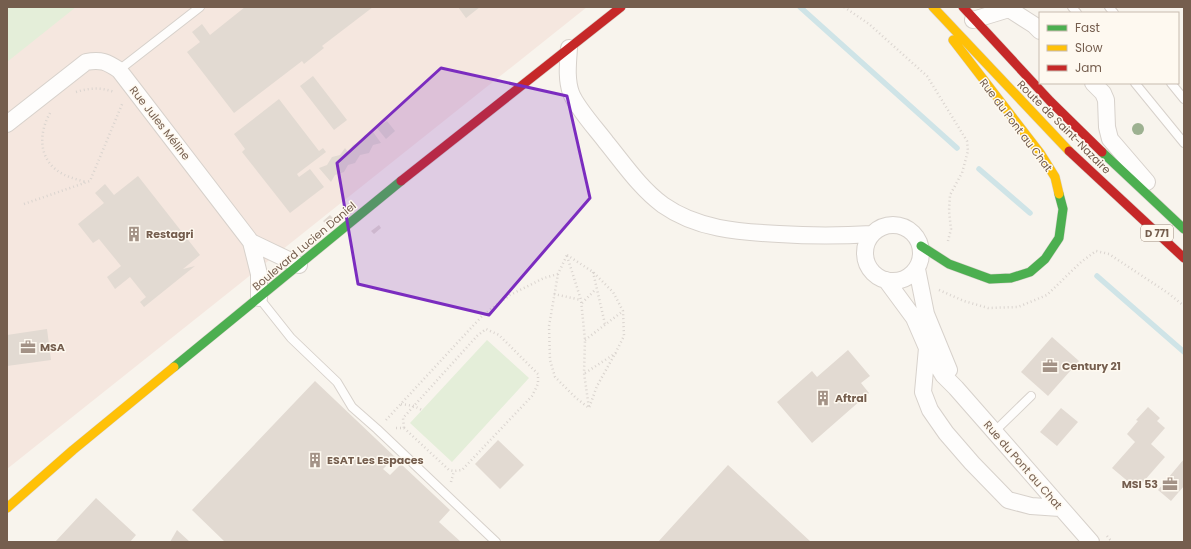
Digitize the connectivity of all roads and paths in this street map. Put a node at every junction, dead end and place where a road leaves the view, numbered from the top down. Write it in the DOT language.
graph roads {
  1 [pos="200,7"];
  2 [pos="620,7"];
  3 [pos="844,7"];
  4 [pos="929,7"];
  5 [pos="933,7"];
  6 [pos="963,7"];
  7 [pos="1009,8"];
  8 [pos="973,20"];
  9 [pos="1039,30"];
  10 [pos="569,48"];
  11 [pos="119,70"];
  12 [pos="1094,84"];
  13 [pos="1136,84"];
  14 [pos="1172,84"];
  15 [pos="128,91"];
  16 [pos="74,93"];
  17 [pos="1184,99"];
  18 [pos="55,108"];
  19 [pos="7,124"];
  20 [pos="1184,143"];
  21 [pos="86,182"];
  22 [pos="24,204"];
  23 [pos="1184,227"];
  24 [pos="872,234"];
  25 [pos="251,242"];
  26 [pos="948,242"];
  27 [pos="921,246"];
  28 [pos="567,255"];
  29 [pos="1184,258"];
  30 [pos="299,265"];
  31 [pos="917,269"];
  32 [pos="593,272"];
  33 [pos="558,274"];
  34 [pos="886,280"];
  35 [pos="935,288"];
  36 [pos="596,289"];
  37 [pos="554,294"];
  38 [pos="259,298"];
  39 [pos="581,302"];
  40 [pos="1184,306"];
  41 [pos="623,311"];
  42 [pos="605,324"];
  43 [pos="585,340"];
  44 [pos="927,348"];
  45 [pos="616,352"];
  46 [pos="584,373"];
  47 [pos="956,388"];
  48 [pos="1031,396"];
  49 [pos="400,404"];
  50 [pos="414,406"];
  51 [pos="589,408"];
  52 [pos="422,410"];
  53 [pos="377,429"];
  54 [pos="994,432"];
  55 [pos="7,508"];
  56 [pos="1060,508"];
  57 [pos="496,542"];
  58 [pos="1091,542"];
  1 -- 11 [label="lane"];
  2 -- 10 [label="main road, Boulevard Lucien Daniel"];
  3 -- 26 [label="path"];
  4 -- 27 [label="main road, Rue du Pont au Chat"];
  5 -- 29 [label="main road, Route de Saint-Nazaire / D 771"];
  6 -- 8 [label="main road, Route de Saint-Nazaire"];
  7 -- 8 [label="street"];
  7 -- 9 [label="street"];
  8 -- 23 [label="main road, Route de Saint-Nazaire"];
  10 -- 24 [label="street"];
  10 -- 30 [label="main road, Boulevard Lucien Daniel"];
  11 -- 15 [label="street, Rue Jules Méline"];
  11 -- 19 [label="street, Rue Jules Méline"];
  12 -- 23 [label="street"];
  13 -- 20 [label="lane"];
  14 -- 17 [label="lane"];
  15 -- 16 [label="path"];
  15 -- 21 [label="path"];
  15 -- 25 [label="street, Rue Jules Méline"];
  18 -- 21 [label="path"];
  21 -- 22 [label="path"];
  24 -- 27 [label="street"];
  24 -- 34 [label="street"];
  25 -- 30 [label="street, Rue Jules Méline"];
  25 -- 38 [label="street"];
  27 -- 31 [label="street"];
  28 -- 32 [label="path"];
  28 -- 33 [label="path"];
  28 -- 39 [label="path"];
  30 -- 38 [label="main road, Boulevard Lucien Daniel"];
  31 -- 34 [label="street"];
  31 -- 47 [label="street"];
  32 -- 36 [label="path"];
  32 -- 41 [label="path"];
  33 -- 37 [label="path"];
  33 -- 49 [label="path"];
  34 -- 44 [label="street, Rue du Pont au Chat"];
  35 -- 40 [label="path"];
  36 -- 39 [label="path"];
  36 -- 42 [label="path"];
  37 -- 39 [label="path"];
  37 -- 51 [label="path"];
  38 -- 53 [label="lane"];
  38 -- 55 [label="main road, Boulevard Lucien Daniel"];
  39 -- 43 [label="path"];
  41 -- 42 [label="path"];
  41 -- 45 [label="path"];
  42 -- 43 [label="path"];
  43 -- 46 [label="path"];
  44 -- 47 [label="street, Rue du Pont au Chat"];
  44 -- 56 [label="street"];
  45 -- 46 [label="path"];
  45 -- 51 [label="path"];
  46 -- 51 [label="path"];
  47 -- 54 [label="street, Rue du Pont au Chat"];
  48 -- 54 [label="lane"];
  49 -- 50 [label="path"];
  49 -- 53 [label="path"];
  50 -- 50 [label="path"];
  50 -- 52 [label="path"];
  53 -- 57 [label="lane"];
  54 -- 56 [label="street, Rue du Pont au Chat"];
  56 -- 58 [label="street, Rue du Pont au Chat"];
}
